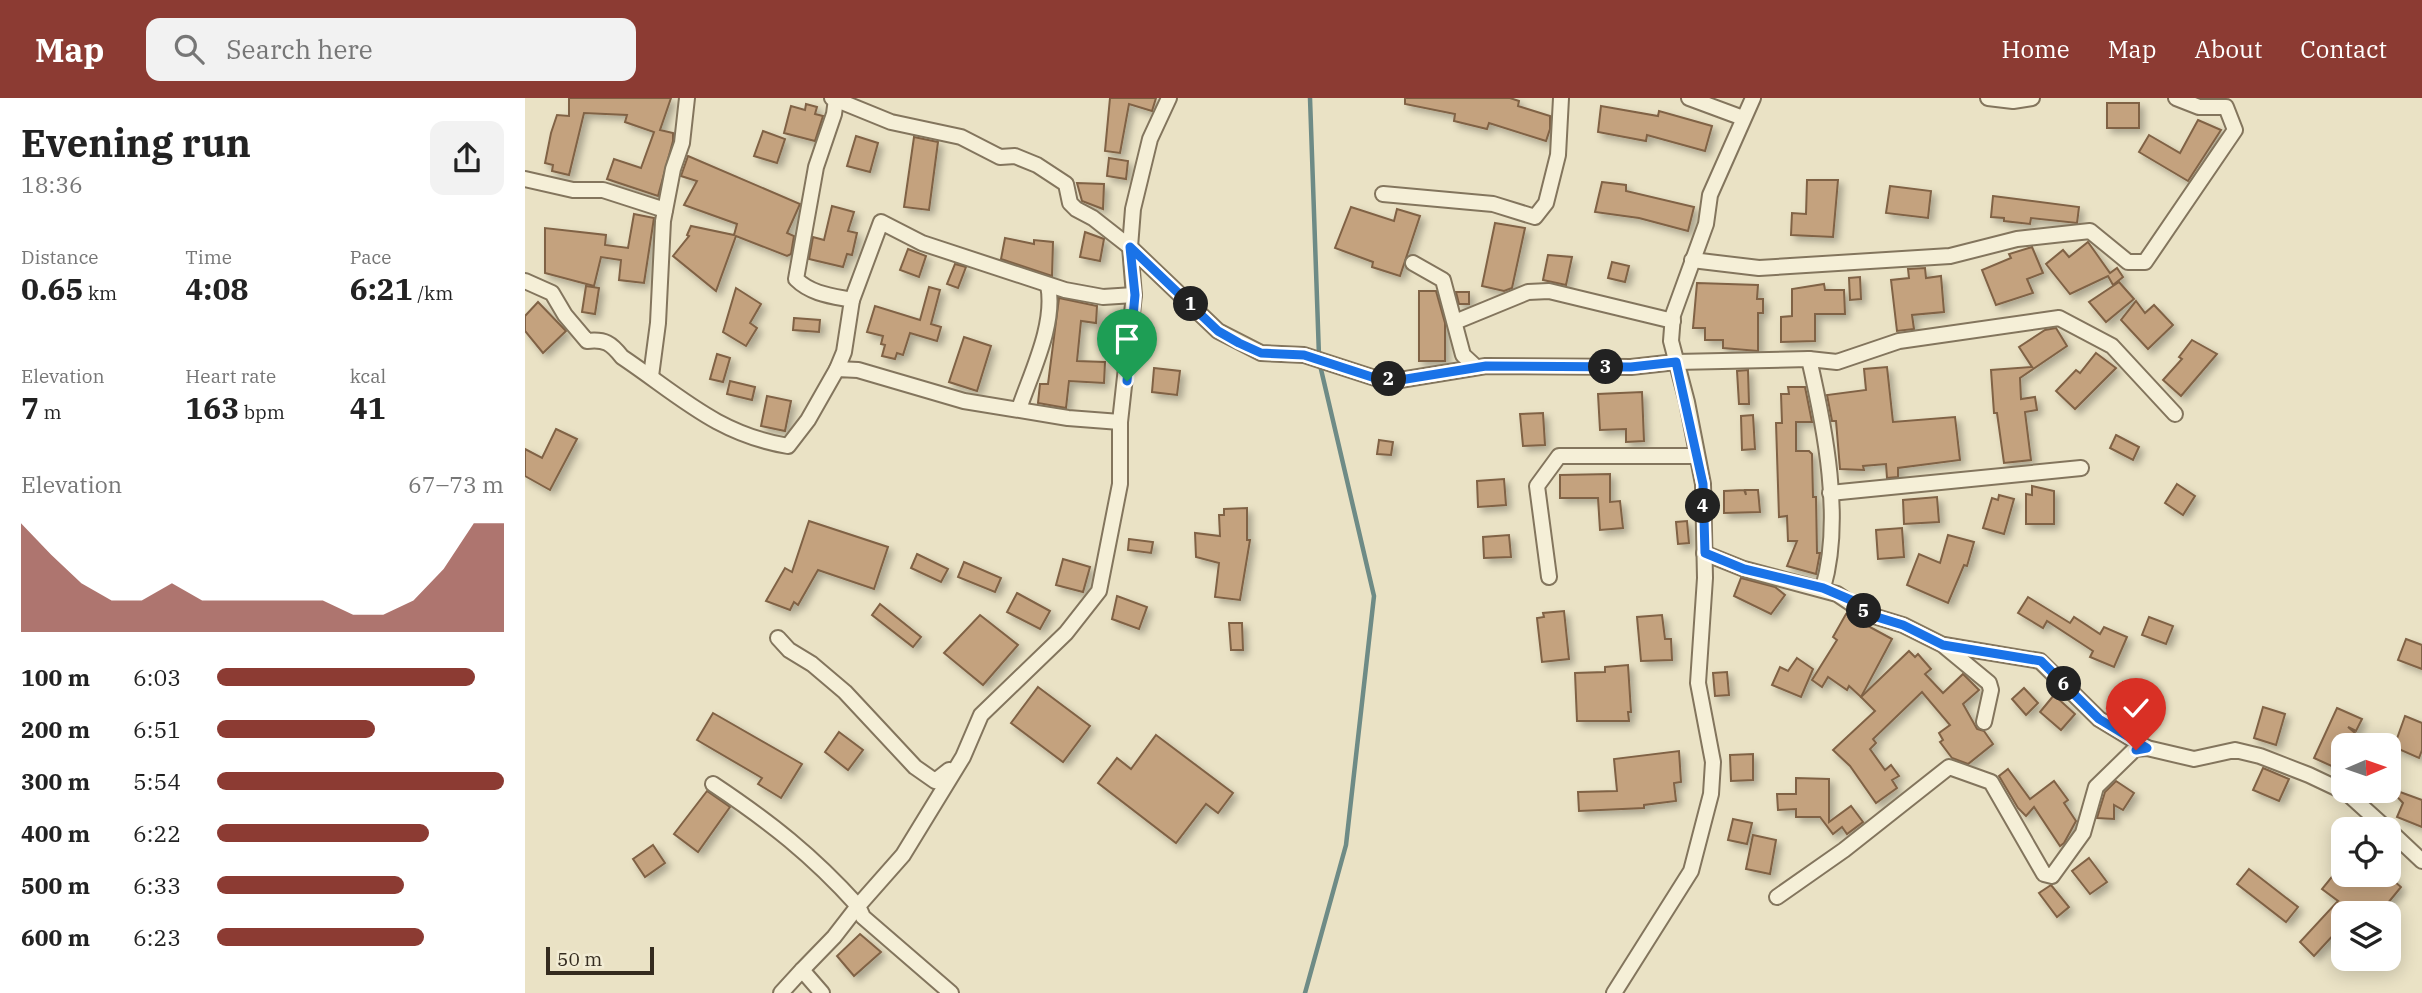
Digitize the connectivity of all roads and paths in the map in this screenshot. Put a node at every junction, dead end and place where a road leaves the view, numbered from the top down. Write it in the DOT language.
graph roads {
  1 [pos="687,98"];
  2 [pos="1169,98"];
  3 [pos="1561,98"];
  4 [pos="1689,98"];
  5 [pos="1753,98"];
  6 [pos="1988,98"];
  7 [pos="2032,98"];
  8 [pos="2176,98"];
  9 [pos="834,99"];
  10 [pos="2226,102"];
  11 [pos="859,104"];
  12 [pos="1743,118"];
  13 [pos="525,179"];
  14 [pos="1383,194"];
  15 [pos="665,209"];
  16 [pos="1130,247"];
  17 [pos="1692,260"];
  18 [pos="1413,263"];
  19 [pos="525,281"];
  20 [pos="1048,285"];
  21 [pos="1135,295"];
  22 [pos="852,300"];
  23 [pos="1673,321"];
  24 [pos="1455,322"];
  25 [pos="1809,359"];
  26 [pos="1676,362"];
  27 [pos="1476,367"];
  28 [pos="838,369"];
  29 [pos="651,376"];
  30 [pos="1019,410"];
  31 [pos="2175,414"];
  32 [pos="1120,422"];
  33 [pos="1697,456"];
  34 [pos="2081,468"];
  35 [pos="1830,493"];
  36 [pos="1705,553"];
  37 [pos="1549,577"];
  38 [pos="1823,588"];
  39 [pos="778,638"];
  40 [pos="1943,645"];
  41 [pos="1984,722"];
  42 [pos="2147,748"];
  43 [pos="963,757"];
  44 [pos="713,784"];
  45 [pos="2374,817"];
  46 [pos="2401,842"];
  47 [pos="2422,862"];
  48 [pos="1777,897"];
  49 [pos="858,906"];
  50 [pos="803,970"];
  51 [pos="781,993"];
  52 [pos="822,993"];
  53 [pos="951,993"];
  54 [pos="1614,993"];
  1 -- 15 [label="street"];
  2 -- 16 [label="street"];
  3 -- 14 [label="street"];
  4 -- 12 [label="street"];
  5 -- 12 [label="street"];
  6 -- 7 [label="street"];
  8 -- 10 [label="street"];
  9 -- 11 [label="street"];
  9 -- 22 [label="street"];
  10 -- 17 [label="street"];
  11 -- 16 [label="street"];
  12 -- 17 [label="street"];
  13 -- 15 [label="street"];
  15 -- 29 [label="street"];
  16 -- 21 [label="street"];
  16 -- 27 [label="street"];
  17 -- 23 [label="street"];
  18 -- 24 [label="street"];
  19 -- 29 [label="street"];
  20 -- 21 [label="street"];
  20 -- 22 [label="street"];
  20 -- 30 [label="street"];
  21 -- 32 [label="street"];
  22 -- 28 [label="street"];
  23 -- 24 [label="street"];
  23 -- 26 [label="street"];
  24 -- 27 [label="street"];
  25 -- 26 [label="street"];
  25 -- 31 [label="street"];
  25 -- 35 [label="street"];
  26 -- 27 [label="street"];
  26 -- 33 [label="street"];
  28 -- 29 [label="street"];
  28 -- 30 [label="street"];
  30 -- 32 [label="street"];
  32 -- 43 [label="street"];
  33 -- 36 [label="street"];
  33 -- 37 [label="street"];
  34 -- 35 [label="street"];
  35 -- 38 [label="street"];
  36 -- 38 [label="street"];
  36 -- 54 [label="street"];
  38 -- 40 [label="street"];
  39 -- 43 [label="street"];
  40 -- 41 [label="street"];
  40 -- 42 [label="street"];
  42 -- 45 [label="street"];
  42 -- 48 [label="street"];
  43 -- 49 [label="street"];
  44 -- 49 [label="street"];
  46 -- 47 [label="street"];
  49 -- 50 [label="street"];
  49 -- 53 [label="street"];
  50 -- 51 [label="street"];
  50 -- 52 [label="street"];
}
